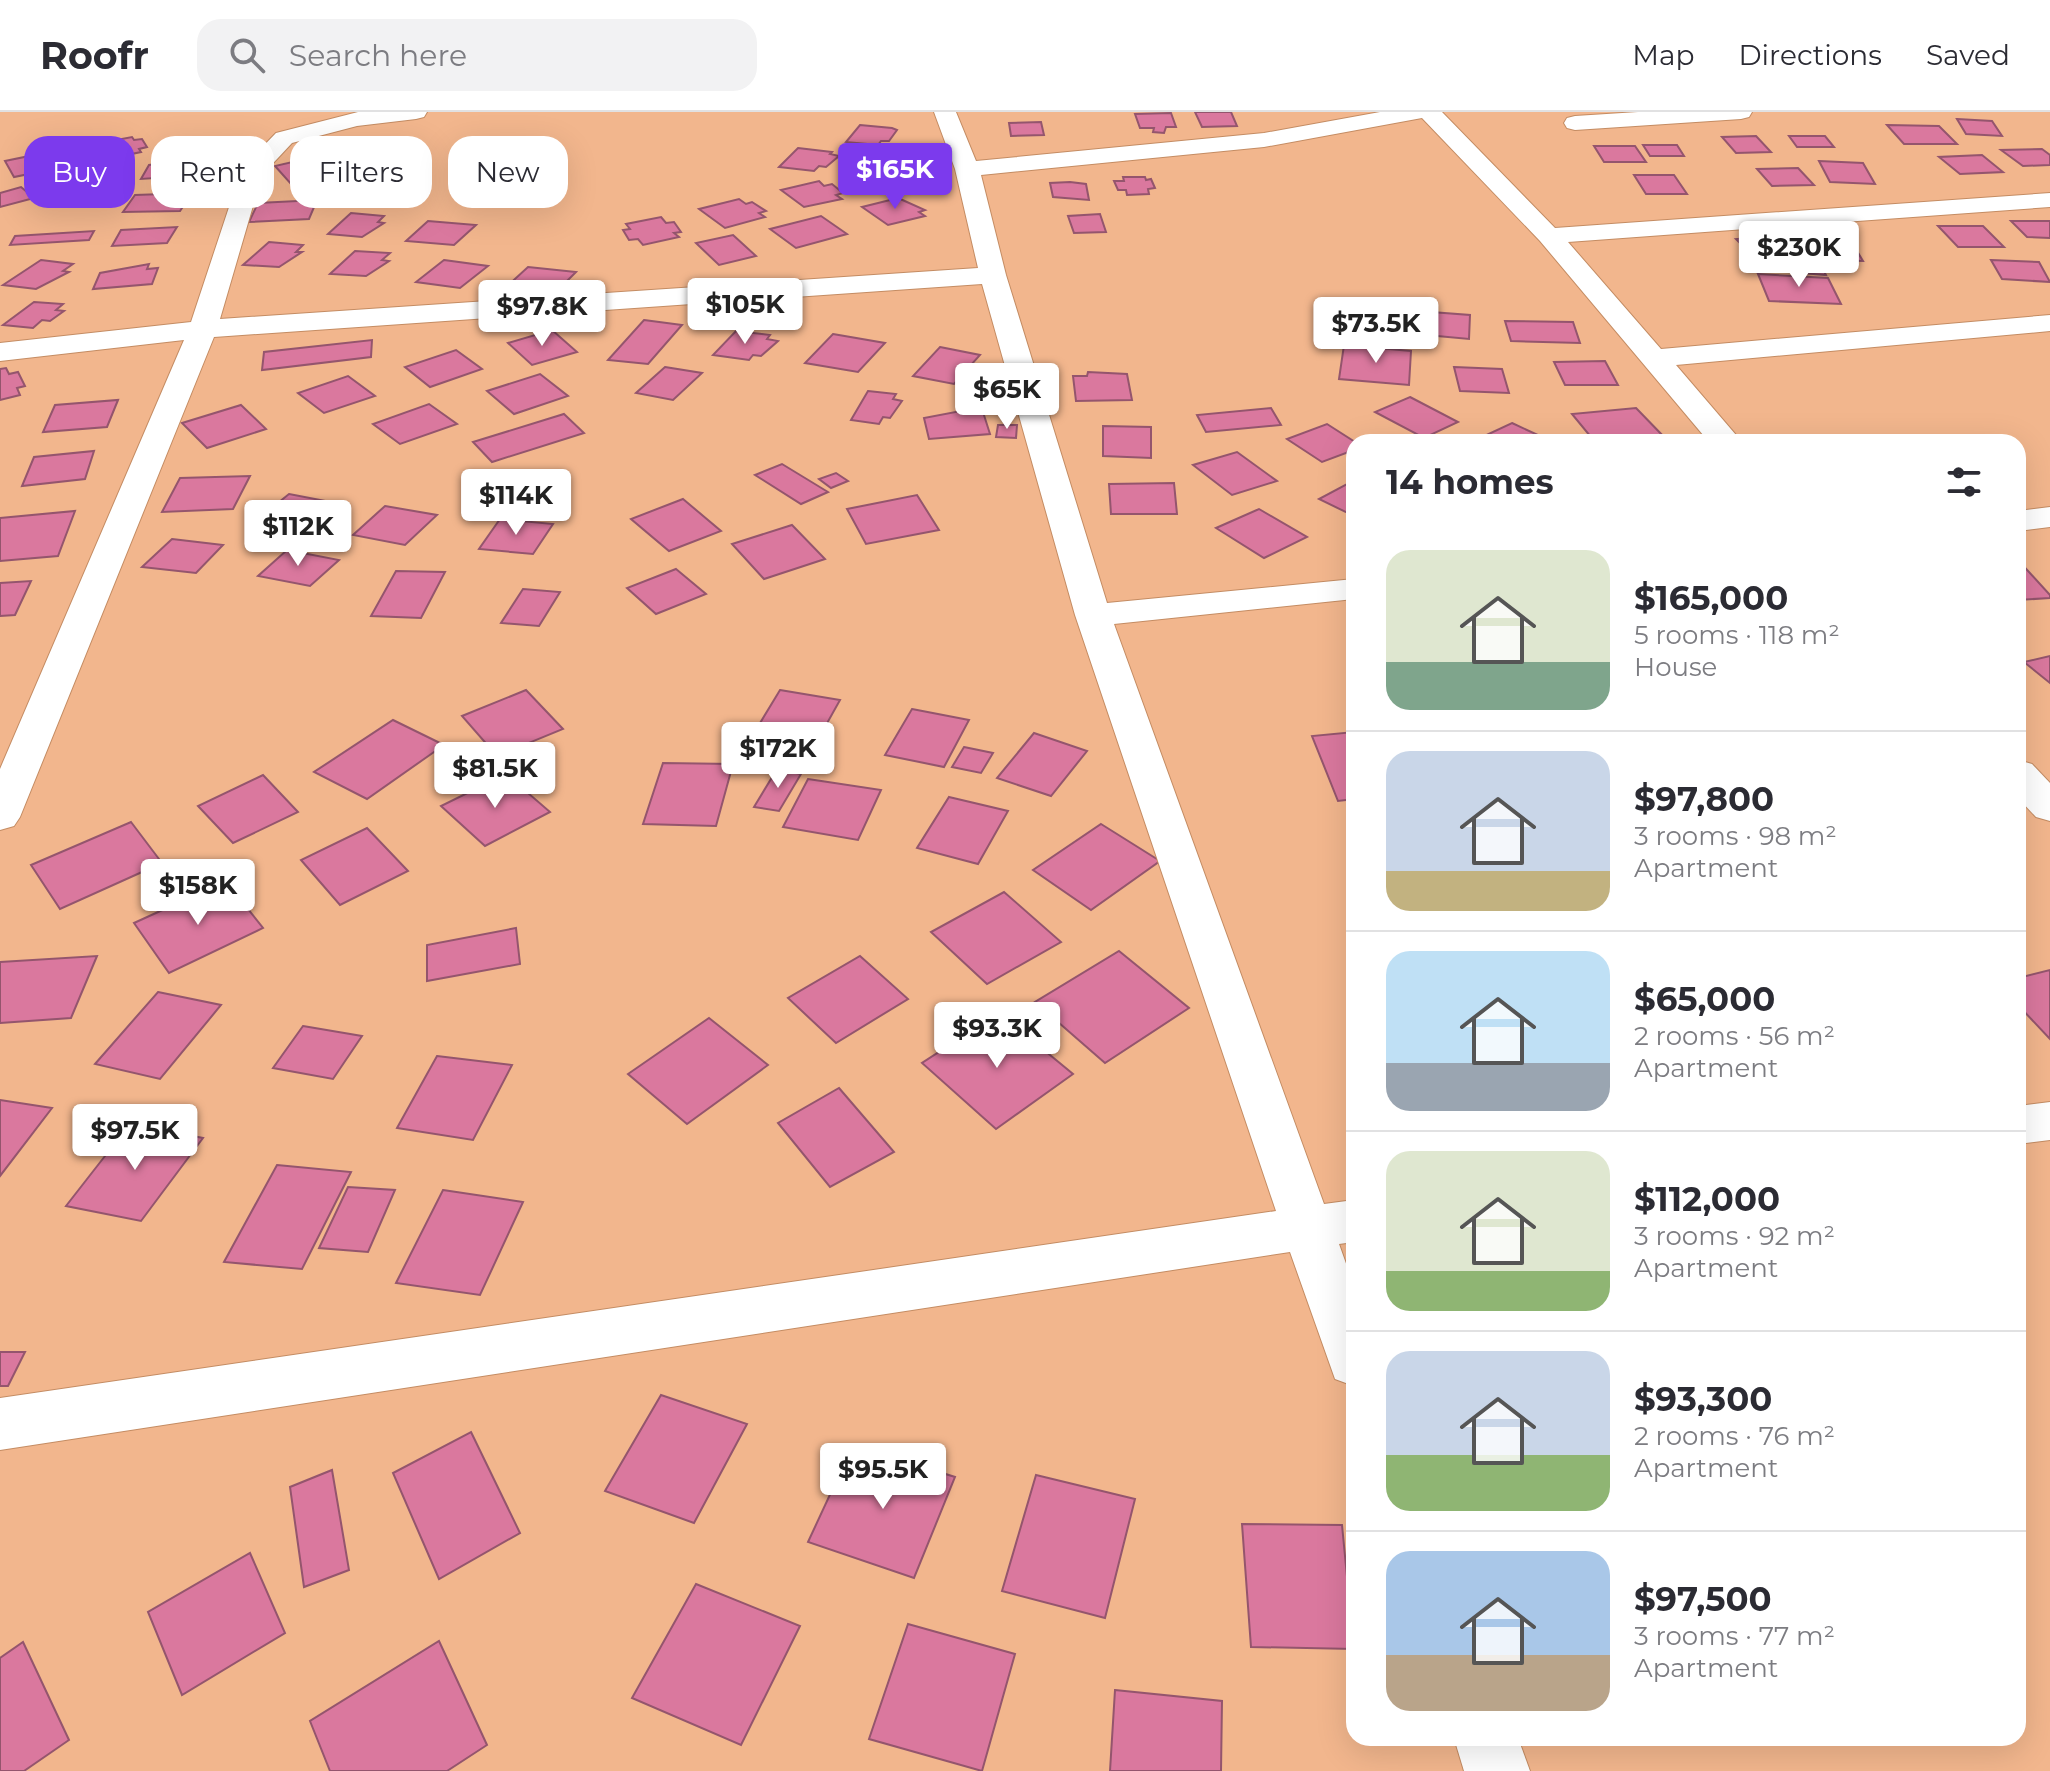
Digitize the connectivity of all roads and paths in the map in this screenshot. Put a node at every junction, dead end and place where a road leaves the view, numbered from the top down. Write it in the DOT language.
graph roads {
  1 [pos="416,112"];
  2 [pos="945,112"];
  3 [pos="1417,112"];
  4 [pos="1429,112"];
  5 [pos="1741,112"];
  6 [pos="1575,123"];
  7 [pos="967,169"];
  8 [pos="2050,200"];
  9 [pos="1549,236"];
  10 [pos="993,275"];
  11 [pos="2050,323"];
  12 [pos="203,329"];
  13 [pos="0,352"];
  14 [pos="1657,358"];
  15 [pos="1719,434"];
  16 [pos="2050,517"];
  17 [pos="2026,520"];
  18 [pos="1346,590"];
  19 [pos="1093,615"];
  20 [pos="2026,782"];
  21 [pos="2050,808"];
  22 [pos="0,817"];
  23 [pos="2050,1121"];
  24 [pos="2026,1124"];
  25 [pos="1330,1224"];
  26 [pos="1346,1316"];
  27 [pos="0,1424"];
  28 [pos="1489,1746"];
  29 [pos="1497,1771"];
  1 -- 12 [label="street"];
  2 -- 7 [label="street"];
  3 -- 7 [label="street"];
  4 -- 9 [label="street"];
  5 -- 6 [label="street"];
  7 -- 10 [label="street"];
  8 -- 9 [label="street"];
  9 -- 14 [label="street"];
  10 -- 12 [label="street"];
  10 -- 19 [label="street"];
  11 -- 14 [label="street"];
  12 -- 13 [label="street"];
  12 -- 22 [label="street"];
  14 -- 15 [label="street"];
  16 -- 17 [label="street"];
  18 -- 19 [label="street"];
  19 -- 25 [label="street"];
  20 -- 21 [label="street"];
  23 -- 24 [label="street"];
  25 -- 26 [label="street"];
  25 -- 27 [label="street"];
  28 -- 29 [label="street"];
}
